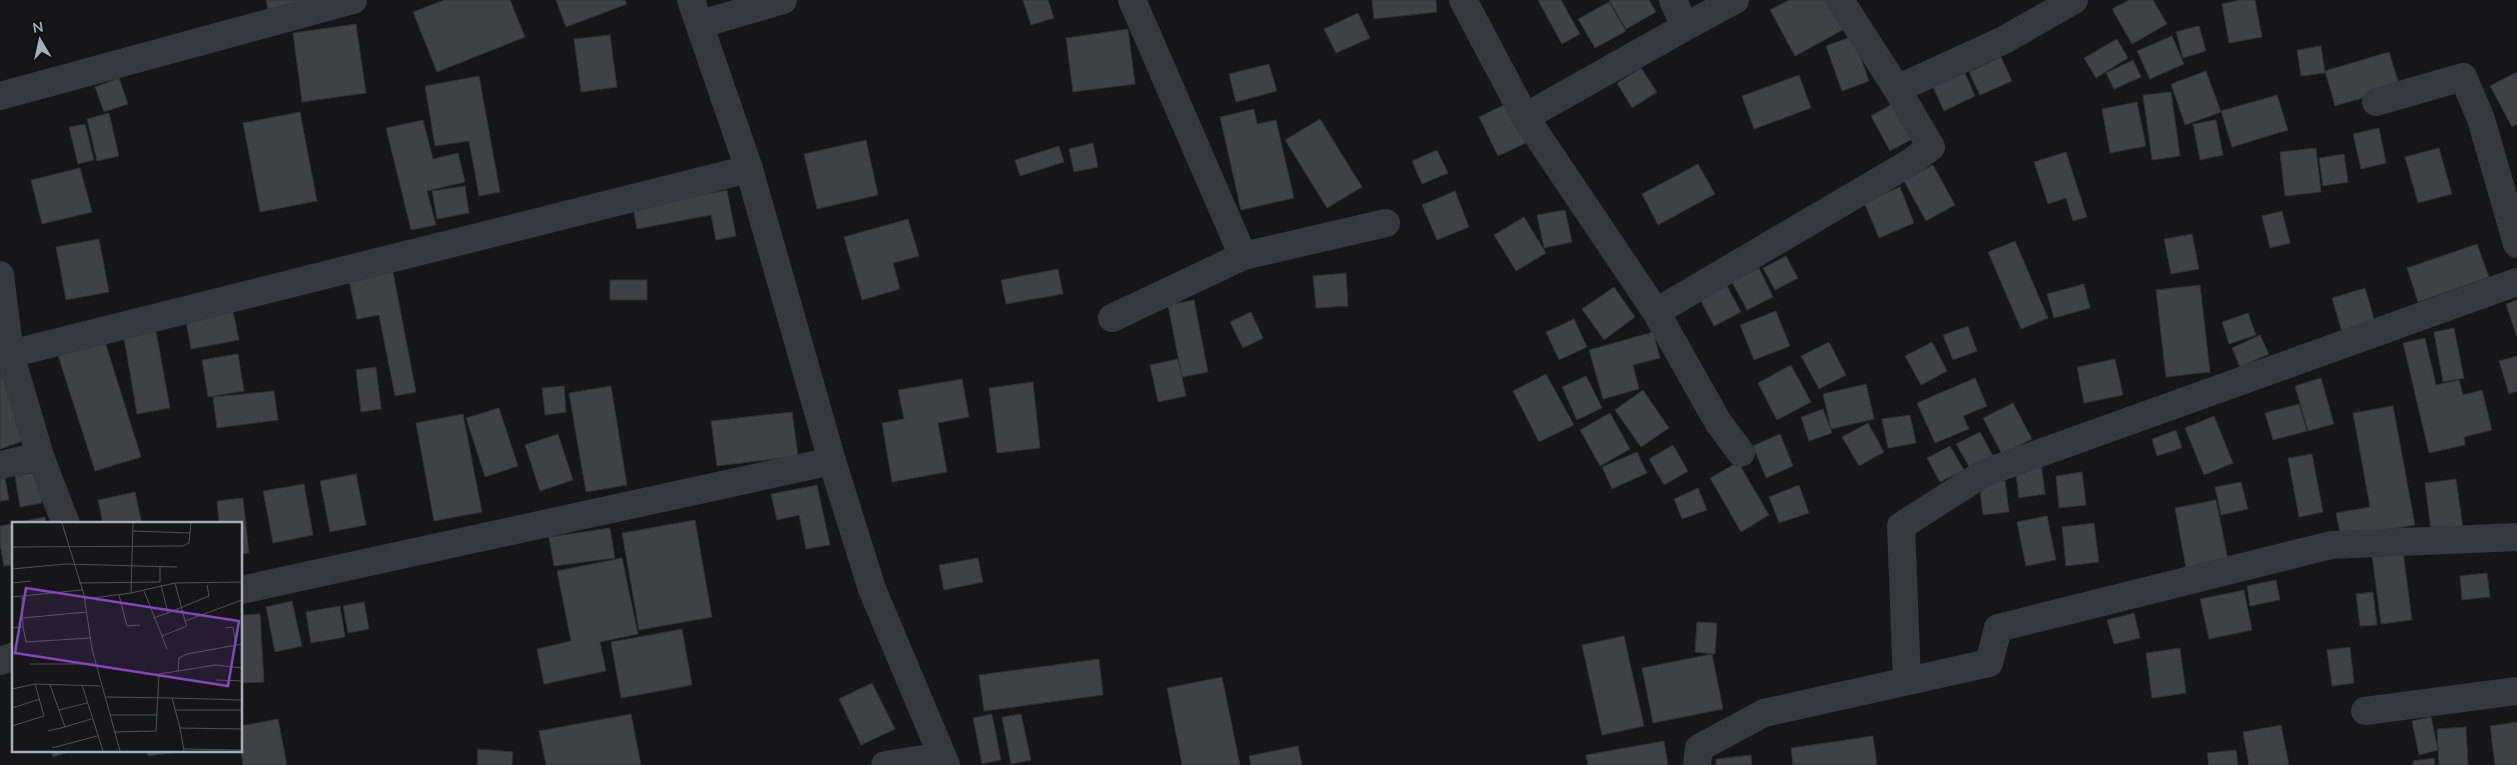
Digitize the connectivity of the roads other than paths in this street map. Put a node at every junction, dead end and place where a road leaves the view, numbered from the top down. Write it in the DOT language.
graph roads {
  1 [pos="353,0"];
  2 [pos="783,0"];
  3 [pos="1132,0"];
  4 [pos="1464,0"];
  5 [pos="1673,0"];
  6 [pos="1735,0"];
  7 [pos="1840,0"];
  8 [pos="2074,0"];
  9 [pos="696,12"];
  10 [pos="1685,27"];
  11 [pos="1897,89"];
  12 [pos="0,96"];
  13 [pos="2376,102"];
  14 [pos="1526,117"];
  15 [pos="749,169"];
  16 [pos="1386,222"];
  17 [pos="2517,244"];
  18 [pos="1243,256"];
  19 [pos="2517,282"];
  20 [pos="1,285"];
  21 [pos="1656,312"];
  22 [pos="1112,318"];
  23 [pos="10,354"];
  24 [pos="1741,453"];
  25 [pos="40,456"];
  26 [pos="832,460"];
  27 [pos="0,465"];
  28 [pos="65,522"];
  29 [pos="2517,536"];
  30 [pos="242,590"];
  31 [pos="12,657"];
  32 [pos="0,661"];
  33 [pos="1907,681"];
  34 [pos="2517,692"];
  35 [pos="2365,711"];
  36 [pos="944,761"];
  37 [pos="885,765"];
  38 [pos="1697,765"];
  1 -- 12 [label="street"];
  2 -- 9 [label="street"];
  3 -- 18 [label="street"];
  4 -- 14 [label="street"];
  5 -- 10 [label="street"];
  6 -- 10 [label="street"];
  7 -- 11 [label="street"];
  8 -- 11 [label="street"];
  9 -- 15 [label="street"];
  10 -- 14 [label="street"];
  11 -- 21 [label="street"];
  13 -- 17 [label="street"];
  14 -- 21 [label="street"];
  15 -- 23 [label="street"];
  15 -- 26 [label="street"];
  16 -- 18 [label="street"];
  18 -- 22 [label="street"];
  19 -- 33 [label="street"];
  20 -- 23 [label="street"];
  21 -- 24 [label="street"];
  23 -- 25 [label="street"];
  25 -- 27 [label="street"];
  25 -- 28 [label="street"];
  26 -- 30 [label="street"];
  26 -- 36 [label="street"];
  29 -- 33 [label="street"];
  31 -- 32 [label="street"];
  33 -- 38 [label="street"];
  34 -- 35 [label="street"];
  36 -- 37 [label="street"];
}
